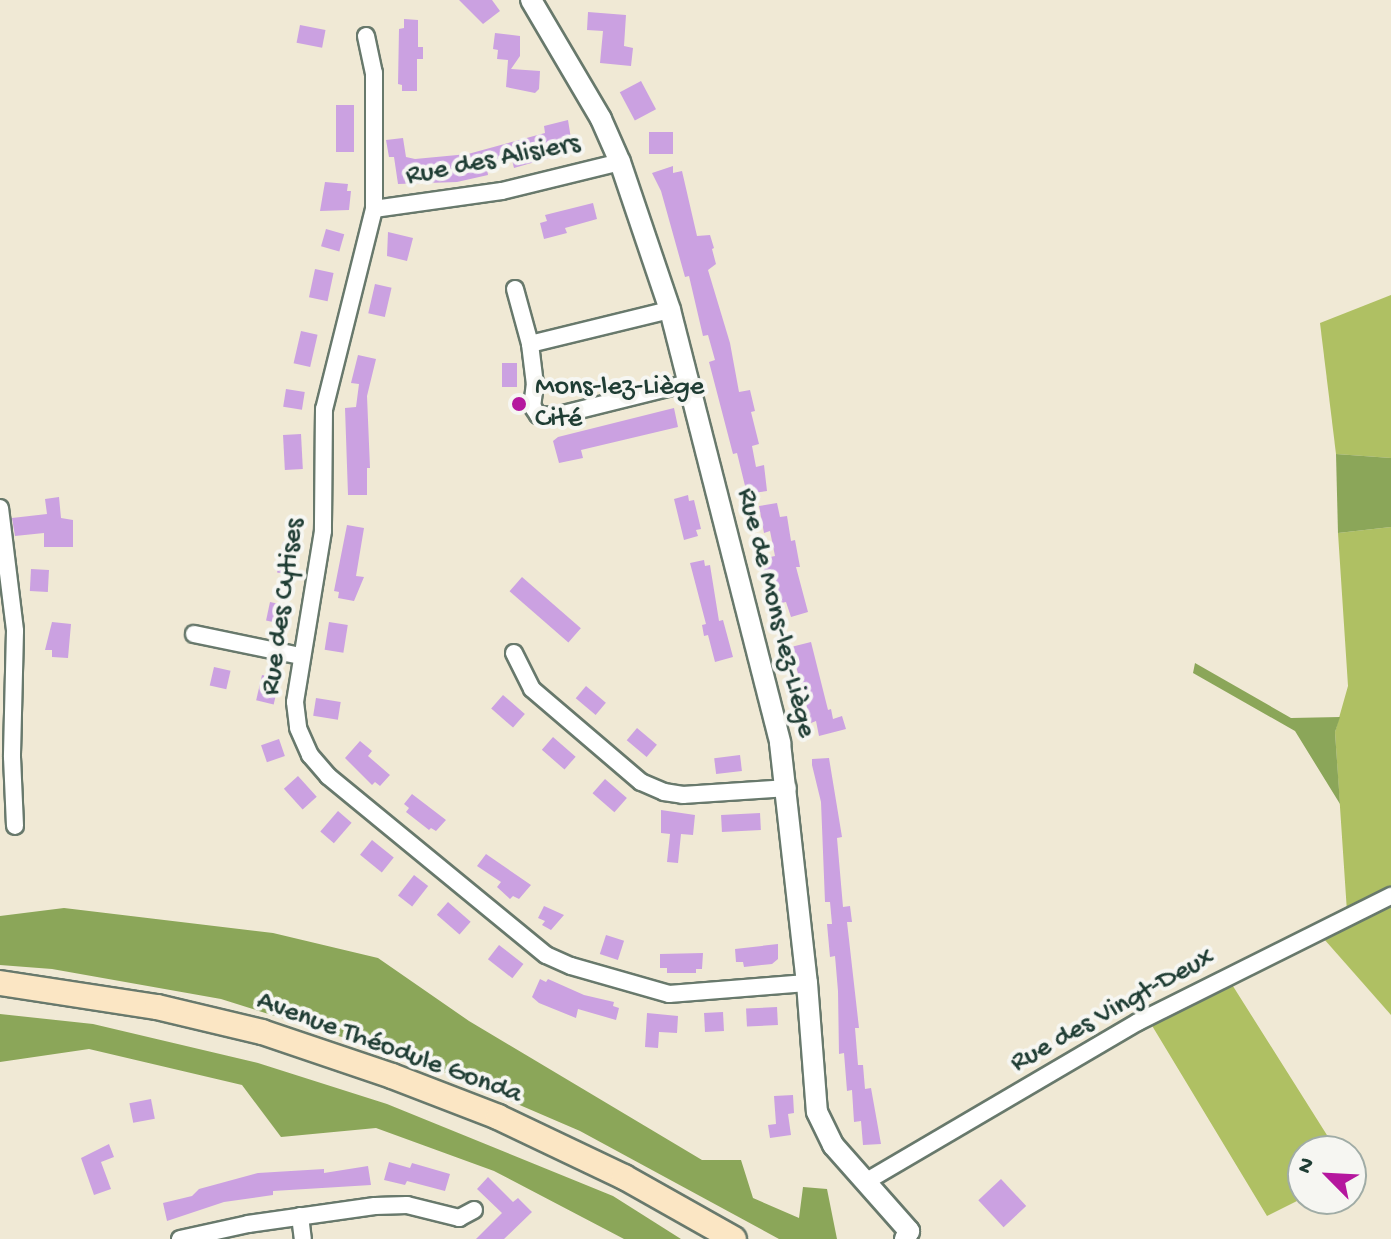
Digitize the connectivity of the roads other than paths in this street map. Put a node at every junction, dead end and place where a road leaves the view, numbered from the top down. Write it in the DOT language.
graph roads {
  1 [pos="531,0"];
  2 [pos="366,36"];
  3 [pos="620,162"];
  4 [pos="374,209"];
  5 [pos="515,289"];
  6 [pos="670,310"];
  7 [pos="530,344"];
  8 [pos="688,383"];
  9 [pos="0,508"];
  10 [pos="6,608"];
  11 [pos="194,634"];
  12 [pos="514,653"];
  13 [pos="300,656"];
  14 [pos="788,788"];
  15 [pos="15,826"];
  16 [pos="1391,896"];
  17 [pos="0,983"];
  18 [pos="807,983"];
  19 [pos="865,1182"];
  20 [pos="474,1210"];
  21 [pos="300,1216"];
  22 [pos="910,1236"];
  23 [pos="180,1239"];
  24 [pos="303,1239"];
  25 [pos="734,1239"];
  1 -- 3 [label="street, Rue de Mons-lez-Liège"];
  2 -- 4 [label="street, Rue des Cytises"];
  3 -- 4 [label="street, Rue des Alisiers"];
  3 -- 6 [label="street, Rue de Mons-lez-Liège"];
  4 -- 13 [label="street, Rue des Cytises"];
  5 -- 7 [label="street"];
  6 -- 7 [label="street"];
  6 -- 8 [label="street, Rue de Mons-lez-Liège"];
  7 -- 8 [label="street"];
  8 -- 14 [label="street, Rue de Mons-lez-Liège"];
  9 -- 10 [label="street"];
  10 -- 15 [label="street"];
  11 -- 13 [label="street"];
  12 -- 14 [label="street"];
  13 -- 18 [label="street, Rue des Cytises"];
  14 -- 18 [label="street, Rue de Mons-lez-Liège"];
  16 -- 19 [label="street, Rue des Vingt-Deux"];
  17 -- 25 [label="main road, Avenue Théodule Gonda"];
  18 -- 19 [label="street, Rue de Mons-lez-Liège"];
  19 -- 22 [label="street, Rue de Mons-lez-Liège"];
  20 -- 21 [label="street"];
  21 -- 23 [label="street"];
  21 -- 24 [label="street"];
}
